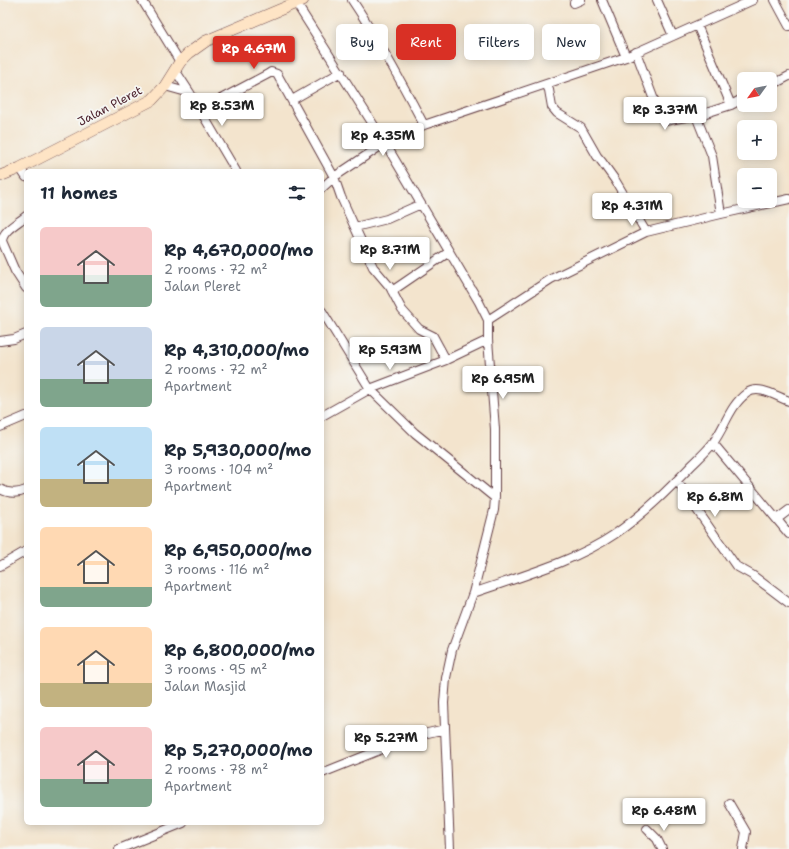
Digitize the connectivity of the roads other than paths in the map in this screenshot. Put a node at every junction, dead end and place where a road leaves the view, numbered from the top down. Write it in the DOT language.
graph roads {
  1 [pos="142,0"];
  2 [pos="352,0"];
  3 [pos="602,0"];
  4 [pos="657,0"];
  5 [pos="753,0"];
  6 [pos="775,0"];
  7 [pos="300,2"];
  8 [pos="697,25"];
  9 [pos="789,26"];
  10 [pos="673,36"];
  11 [pos="636,52"];
  12 [pos="626,57"];
  13 [pos="177,66"];
  14 [pos="341,72"];
  15 [pos="789,76"];
  16 [pos="777,82"];
  17 [pos="546,84"];
  18 [pos="164,86"];
  19 [pos="190,93"];
  20 [pos="292,100"];
  21 [pos="737,102"];
  22 [pos="731,105"];
  23 [pos="200,110"];
  24 [pos="696,116"];
  25 [pos="424,125"];
  26 [pos="385,143"];
  27 [pos="30,169"];
  28 [pos="235,169"];
  29 [pos="23,173"];
  30 [pos="0,176"];
  31 [pos="334,177"];
  32 [pos="324,186"];
  33 [pos="789,200"];
  34 [pos="421,204"];
  35 [pos="721,214"];
  36 [pos="24,218"];
  37 [pos="355,228"];
  38 [pos="646,232"];
  39 [pos="449,252"];
  40 [pos="24,285"];
  41 [pos="392,291"];
  42 [pos="324,314"];
  43 [pos="488,320"];
  44 [pos="24,335"];
  45 [pos="488,340"];
  46 [pos="0,341"];
  47 [pos="446,360"];
  48 [pos="370,389"];
  49 [pos="789,401"];
  50 [pos="324,415"];
  51 [pos="24,417"];
  52 [pos="0,427"];
  53 [pos="713,443"];
  54 [pos="677,481"];
  55 [pos="0,489"];
  56 [pos="24,491"];
  57 [pos="495,498"];
  58 [pos="789,510"];
  59 [pos="777,520"];
  60 [pos="789,534"];
  61 [pos="24,552"];
  62 [pos="0,566"];
  63 [pos="473,593"];
  64 [pos="789,603"];
  65 [pos="445,729"];
  66 [pos="324,773"];
  67 [pos="729,803"];
  68 [pos="178,825"];
  69 [pos="647,829"];
  70 [pos="119,849"];
  71 [pos="450,849"];
  72 [pos="662,849"];
  73 [pos="743,849"];
  1 -- 13 [label="street"];
  2 -- 25 [label="street"];
  3 -- 12 [label="street"];
  4 -- 10 [label="street"];
  5 -- 8 [label="street"];
  6 -- 9 [label="street"];
  7 -- 13 [label="main road, Jalan Pleret"];
  7 -- 14 [label="street"];
  8 -- 10 [label="street"];
  8 -- 22 [label="street"];
  10 -- 11 [label="street"];
  11 -- 12 [label="street"];
  11 -- 24 [label="street"];
  12 -- 17 [label="street"];
  13 -- 18 [label="main road, Jalan Pleret"];
  13 -- 19 [label="street"];
  14 -- 20 [label="street"];
  14 -- 26 [label="street"];
  15 -- 16 [label="street"];
  17 -- 25 [label="street"];
  17 -- 38 [label="street"];
  18 -- 19 [label="street"];
  18 -- 27 [label="main road, Jalan Pleret"];
  19 -- 23 [label="street"];
  20 -- 23 [label="street"];
  20 -- 31 [label="street"];
  21 -- 22 [label="street"];
  22 -- 24 [label="street"];
  23 -- 28 [label="street"];
  24 -- 35 [label="street"];
  25 -- 26 [label="street"];
  26 -- 31 [label="street"];
  26 -- 34 [label="street"];
  29 -- 30 [label="main road, Jalan Pleret"];
  31 -- 32 [label="street"];
  31 -- 37 [label="street"];
  33 -- 35 [label="street"];
  34 -- 37 [label="street"];
  34 -- 39 [label="street"];
  35 -- 38 [label="street"];
  36 -- 40 [label="street"];
  37 -- 41 [label="street"];
  38 -- 43 [label="street"];
  39 -- 41 [label="street"];
  39 -- 43 [label="street"];
  41 -- 47 [label="street"];
  42 -- 48 [label="street"];
  43 -- 45 [label="street"];
  44 -- 46 [label="street"];
  45 -- 47 [label="street"];
  45 -- 57 [label="street"];
  47 -- 48 [label="street"];
  48 -- 50 [label="street"];
  48 -- 57 [label="street"];
  49 -- 53 [label="street"];
  51 -- 52 [label="street"];
  53 -- 54 [label="street"];
  53 -- 59 [label="street"];
  54 -- 63 [label="street"];
  54 -- 64 [label="street"];
  55 -- 56 [label="street"];
  57 -- 63 [label="street"];
  58 -- 59 [label="street"];
  59 -- 60 [label="street"];
  61 -- 62 [label="street"];
  63 -- 65 [label="street"];
  65 -- 66 [label="street"];
  65 -- 71 [label="street"];
  67 -- 73 [label="street"];
  68 -- 70 [label="street"];
  69 -- 72 [label="street"];
}
